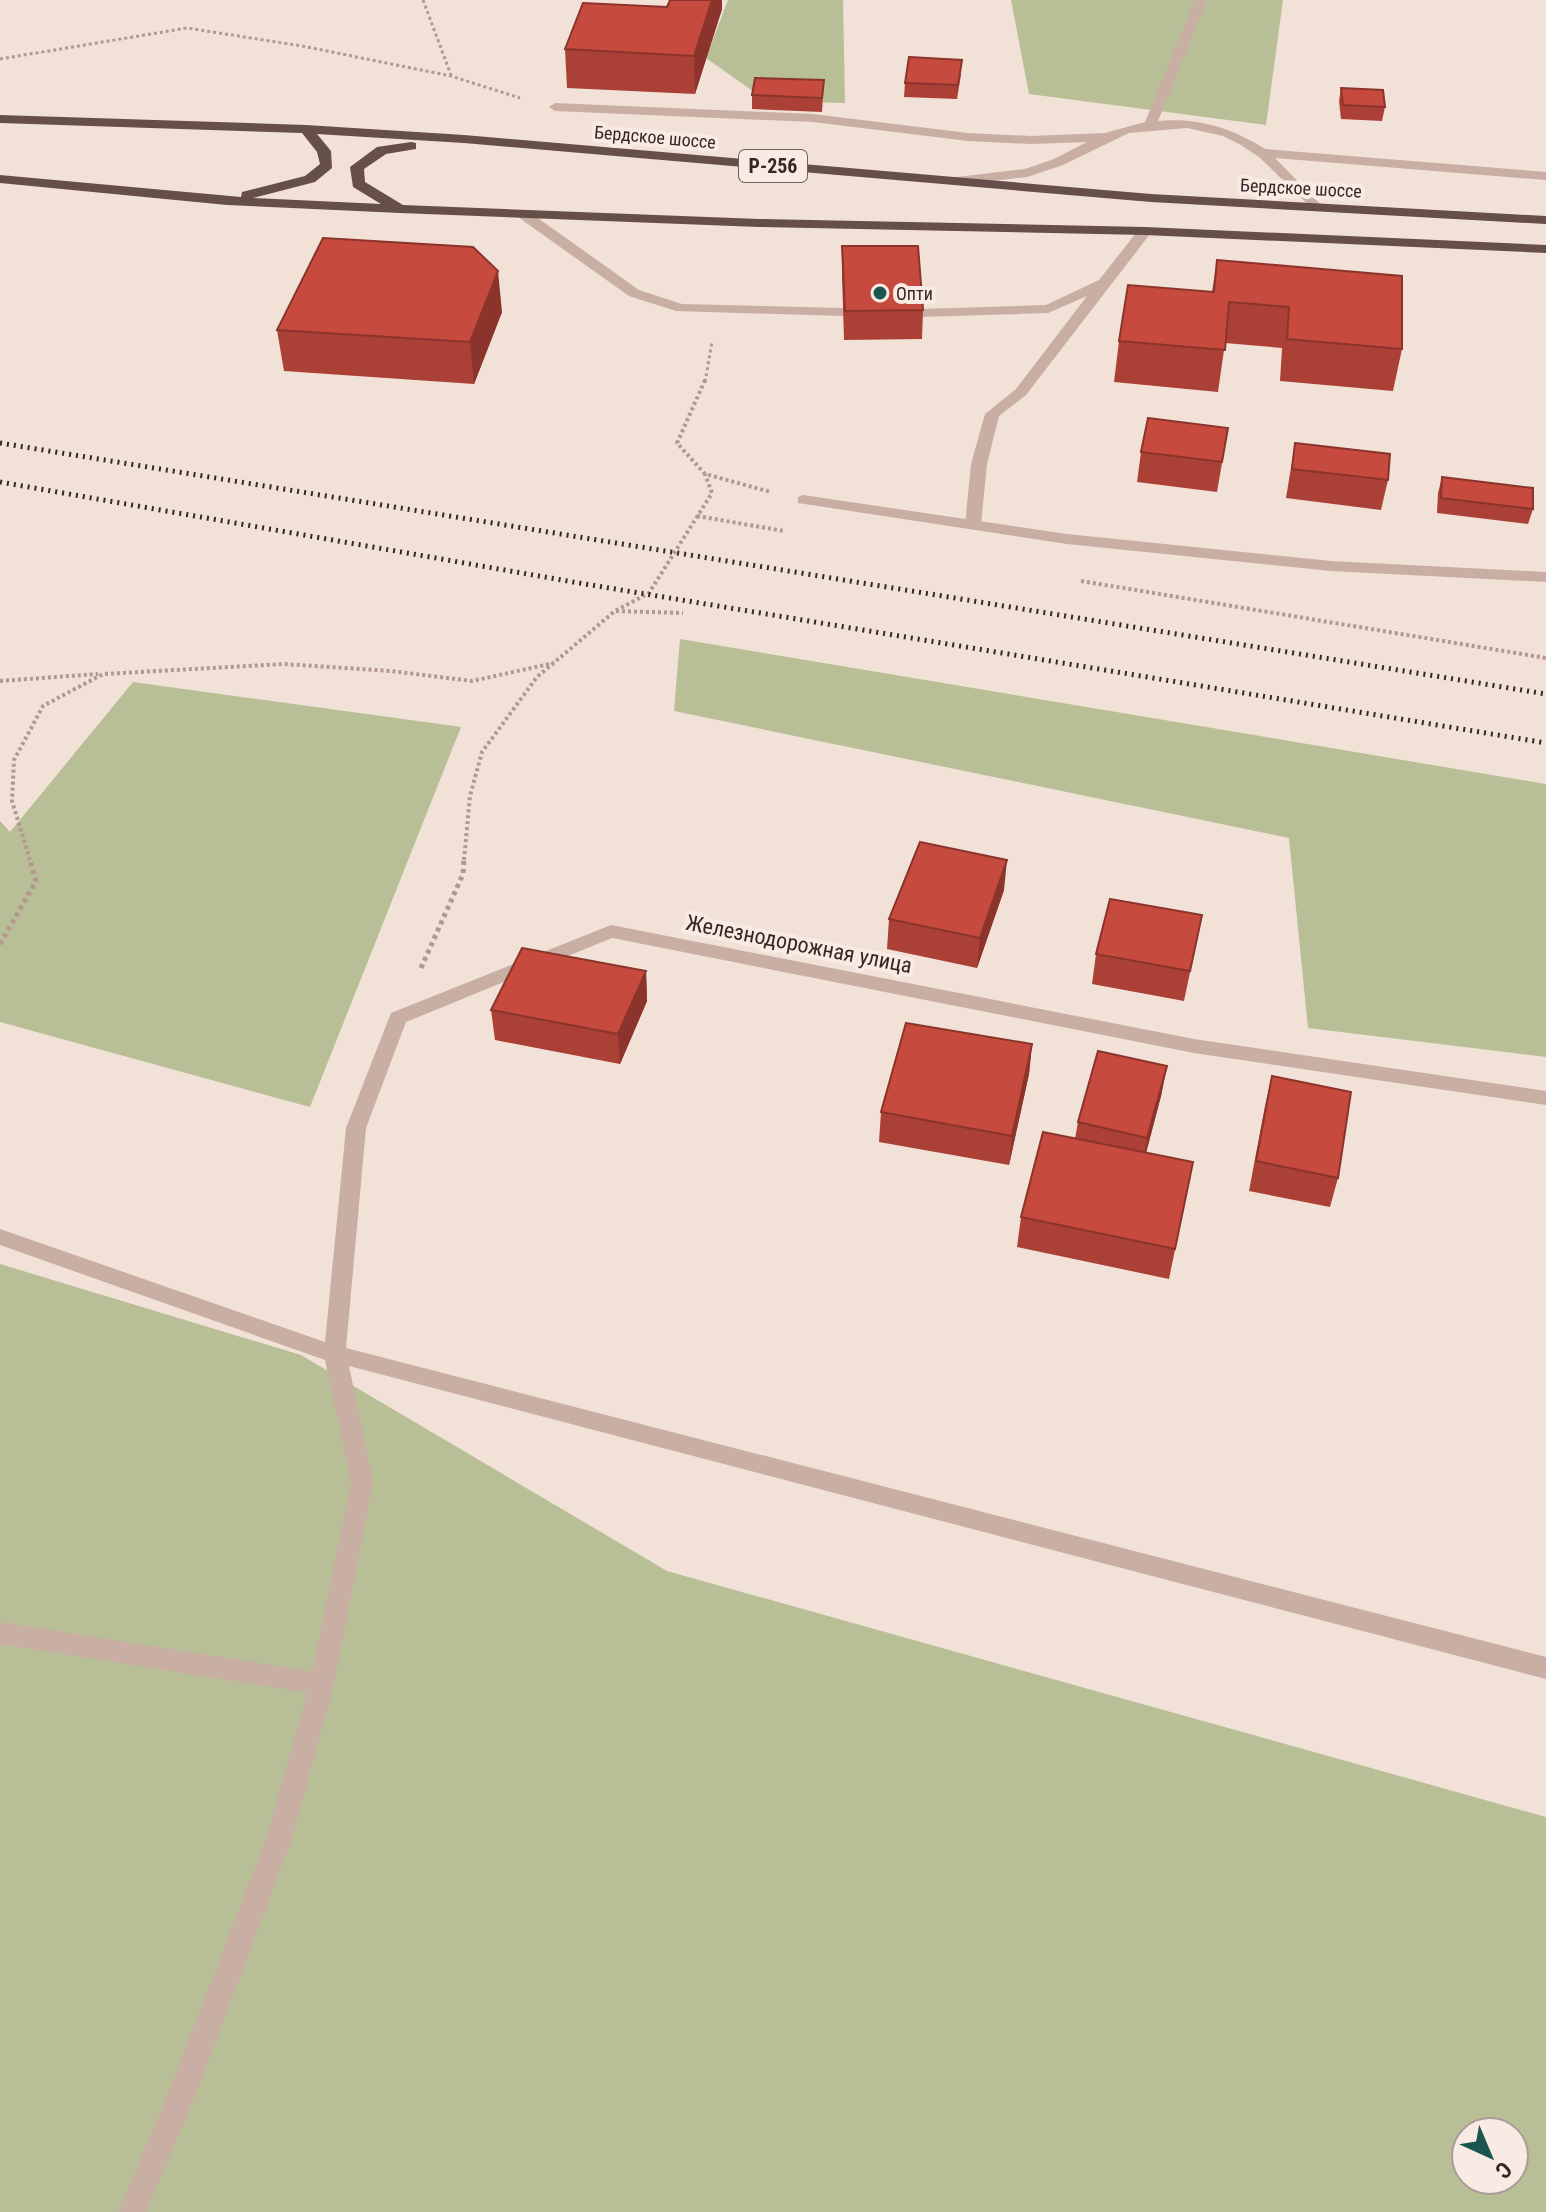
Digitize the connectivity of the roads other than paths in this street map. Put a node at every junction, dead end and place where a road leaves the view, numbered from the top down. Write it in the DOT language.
graph roads {
  1 [pos="1201,0"];
  2 [pos="555,107"];
  3 [pos="0,119"];
  4 [pos="1150,124"];
  5 [pos="306,129"];
  6 [pos="1106,137"];
  7 [pos="464,139"];
  8 [pos="1262,153"];
  9 [pos="1546,176"];
  10 [pos="0,179"];
  11 [pos="946,182"];
  12 [pos="227,201"];
  13 [pos="1315,207"];
  14 [pos="400,209"];
  15 [pos="523,214"];
  16 [pos="1546,220"];
  17 [pos="1145,231"];
  18 [pos="1546,249"];
  19 [pos="1104,283"];
  20 [pos="843,312"];
  21 [pos="920,313"];
  22 [pos="803,500"];
  23 [pos="973,525"];
  24 [pos="1546,577"];
  25 [pos="1546,1098"];
  26 [pos="0,1237"];
  27 [pos="335,1354"];
  28 [pos="0,1633"];
  29 [pos="1546,1668"];
  30 [pos="322,1684"];
  31 [pos="132,2212"];
  1 -- 4 [label="street"];
  2 -- 6 [label="street"];
  3 -- 5 [label="highway, Бердское шоссе / Р-256"];
  4 -- 6 [label="street"];
  4 -- 8 [label="street"];
  5 -- 7 [label="highway, Бердское шоссе / Р-256"];
  5 -- 12 [label="highway"];
  6 -- 11 [label="street"];
  7 -- 11 [label="highway, Бердское шоссе / Р-256"];
  7 -- 14 [label="highway"];
  8 -- 9 [label="street"];
  8 -- 13 [label="street"];
  10 -- 12 [label="highway"];
  11 -- 13 [label="highway, Бердское шоссе / Р-256"];
  12 -- 14 [label="highway"];
  13 -- 16 [label="highway, Бердское шоссе / Р-256"];
  14 -- 15 [label="highway"];
  15 -- 17 [label="highway"];
  15 -- 20 [label="street"];
  17 -- 18 [label="highway"];
  17 -- 19 [label="street"];
  19 -- 21 [label="street"];
  19 -- 23 [label="street"];
  22 -- 23 [label="street"];
  23 -- 24 [label="street"];
  25 -- 27 [label="street, Железнодорожная улица"];
  26 -- 27 [label="street"];
  27 -- 29 [label="street"];
  27 -- 30 [label="street"];
  28 -- 30 [label="street"];
  30 -- 31 [label="street"];
}
